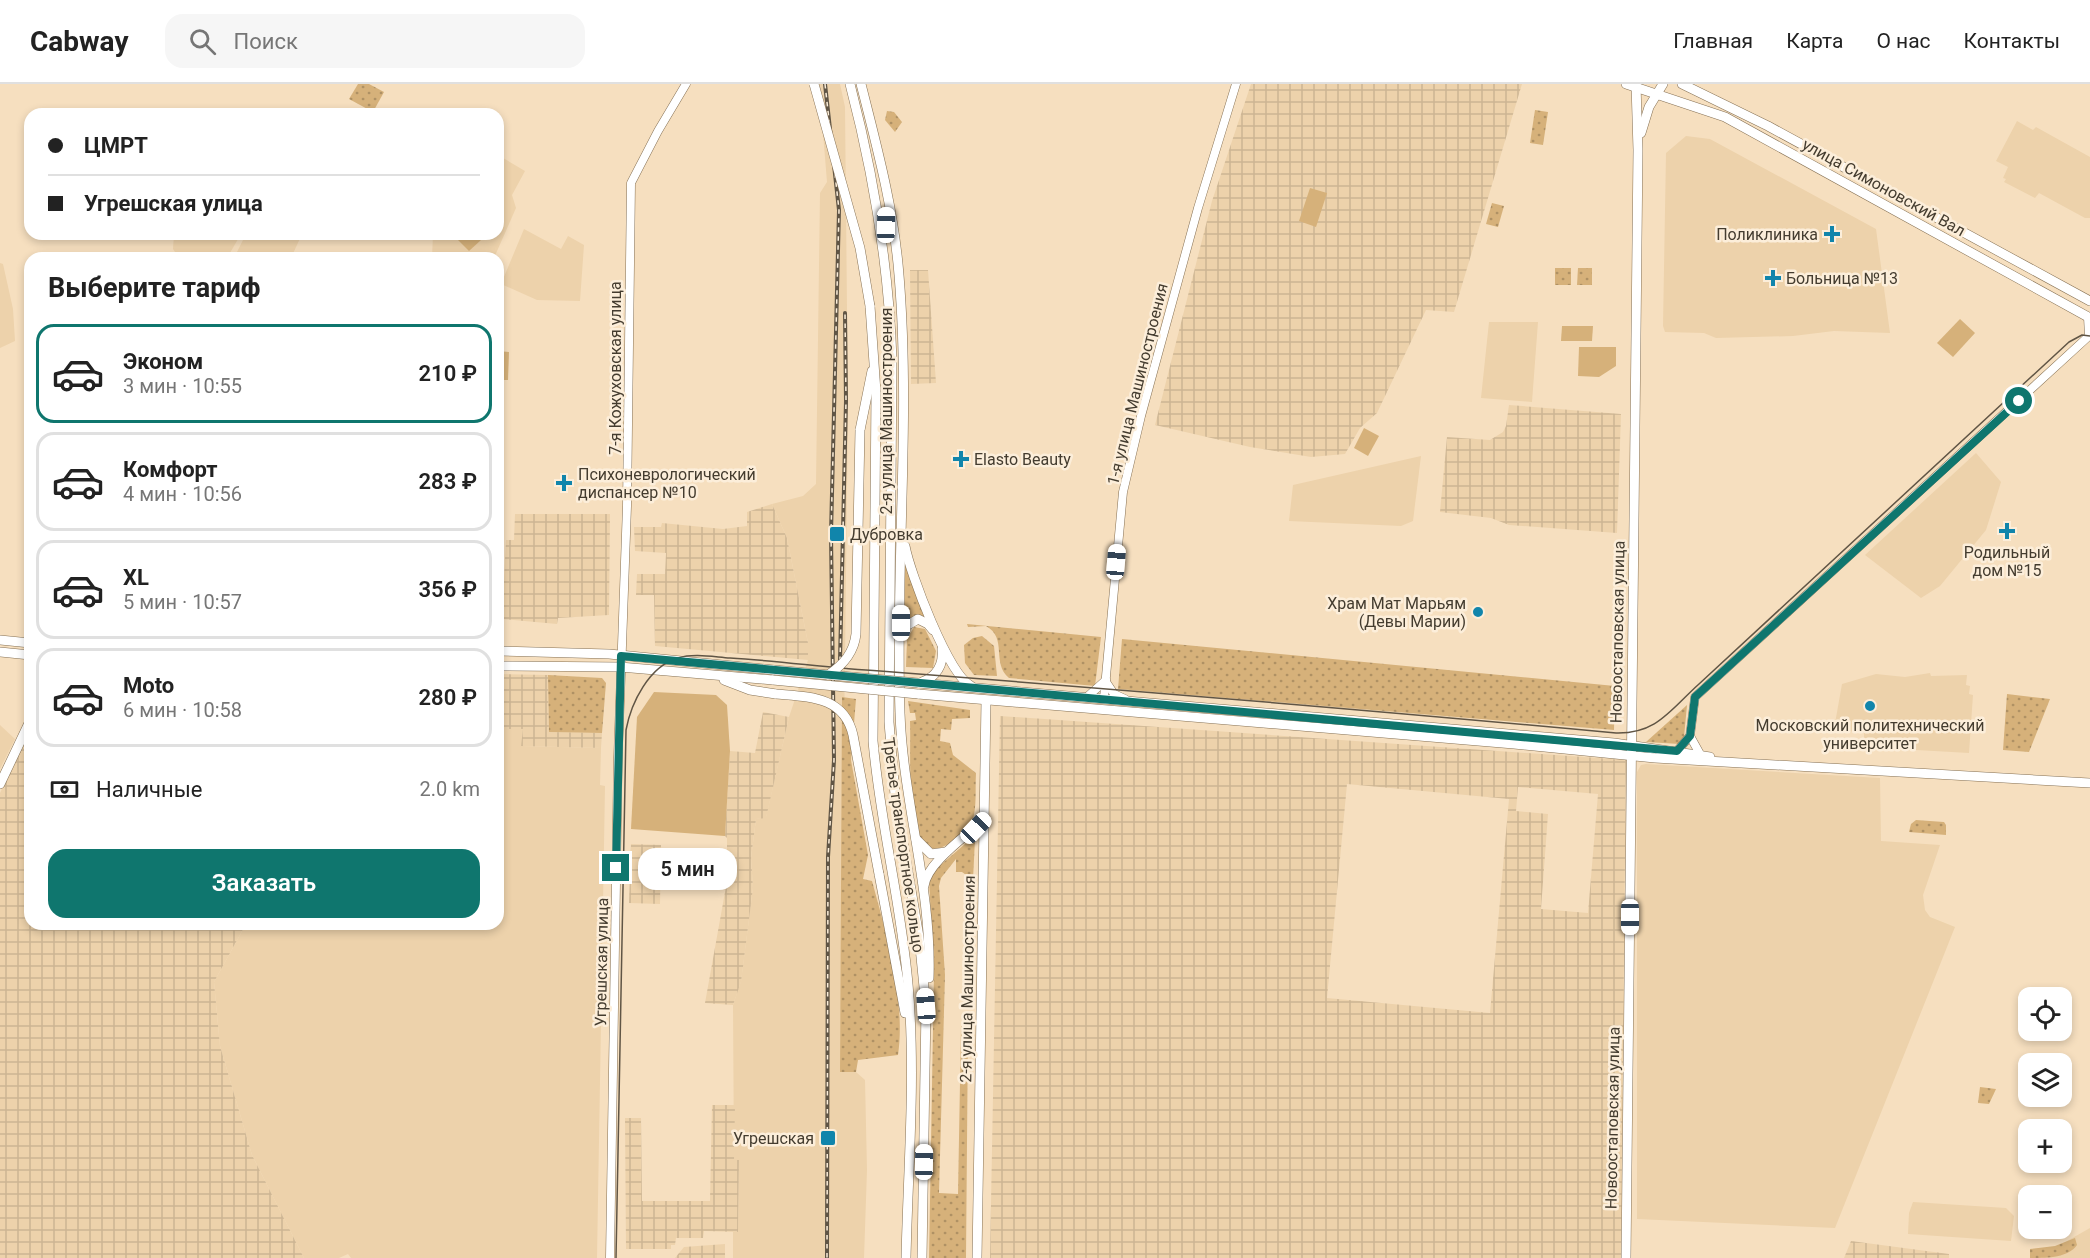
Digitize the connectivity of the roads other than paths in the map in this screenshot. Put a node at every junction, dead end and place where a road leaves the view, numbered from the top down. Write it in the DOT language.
graph roads {
  1 [pos="686,84"];
  2 [pos="814,84"];
  3 [pos="850,84"];
  4 [pos="861,84"];
  5 [pos="1236,84"];
  6 [pos="1663,84"];
  7 [pos="1682,84"];
  8 [pos="1632,85"];
  9 [pos="1658,93"];
  10 [pos="1638,150"];
  11 [pos="886,188"];
  12 [pos="886,261"];
  13 [pos="2016,262"];
  14 [pos="2009,274"];
  15 [pos="2090,301"];
  16 [pos="2089,317"];
  17 [pos="874,333"];
  18 [pos="2090,335"];
  19 [pos="901,523"];
  20 [pos="1,640"];
  21 [pos="939,640"];
  22 [pos="24,642"];
  23 [pos="901,644"];
  24 [pos="504,651"];
  25 [pos="0,652"];
  26 [pos="24,654"];
  27 [pos="621,656"];
  28 [pos="504,666"];
  29 [pos="620,667"];
  30 [pos="687,668"];
  31 [pos="710,675"];
  32 [pos="774,675"];
  33 [pos="828,675"];
  34 [pos="1106,680"];
  35 [pos="918,683"];
  36 [pos="974,687"];
  37 [pos="999,689"];
  38 [pos="950,697"];
  39 [pos="1087,697"];
  40 [pos="1104,698"];
  41 [pos="1127,700"];
  42 [pos="986,701"];
  43 [pos="1086,709"];
  44 [pos="1121,712"];
  45 [pos="986,718"];
  46 [pos="24,733"];
  47 [pos="1690,736"];
  48 [pos="1630,745"];
  49 [pos="1677,751"];
  50 [pos="1700,754"];
  51 [pos="1630,756"];
  52 [pos="1719,760"];
  53 [pos="2090,783"];
  54 [pos="0,784"];
  55 [pos="985,818"];
  56 [pos="914,832"];
  57 [pos="953,847"];
  58 [pos="924,891"];
  59 [pos="926,1028"];
  60 [pos="910,1058"];
  61 [pos="610,1258"];
  62 [pos="906,1258"];
  63 [pos="922,1258"];
  64 [pos="977,1258"];
  65 [pos="1626,1258"];
  1 -- 27 [label="street, 7-я Кожуховская улица"];
  2 -- 17 [label="main road, Третье транспортное кольцо, bridge"];
  3 -- 12 [label="main road, Третье транспортное кольцо"];
  4 -- 11 [label="main road, 2-я улица Машиностроения"];
  5 -- 34 [label="street, 1-я улица Машиностроения"];
  6 -- 9 [label="main road, Новоостаповская улица"];
  7 -- 13 [label="main road, улица Симоновский Вал"];
  8 -- 9 [label="main road, улица Симоновский Вал"];
  8 -- 10 [label="main road, Новоостаповская улица"];
  9 -- 10 [label="main road, Новоостаповская улица"];
  9 -- 14 [label="main road, улица Симоновский Вал"];
  10 -- 48 [label="main road, Новоостаповская улица"];
  11 -- 12 [label="main road"];
  11 -- 19 [label="main road, 2-я улица Машиностроения"];
  12 -- 59 [label="main road, Третье транспортное кольцо"];
  13 -- 14 [label="street"];
  13 -- 15 [label="main road, улица Симоновский Вал"];
  14 -- 16 [label="main road, улица Симоновский Вал"];
  16 -- 18 [label="street"];
  17 -- 33 [label="main road, bridge"];
  17 -- 60 [label="main road, Третье транспортное кольцо"];
  18 -- 47 [label="street"];
  19 -- 21 [label="main road"];
  19 -- 23 [label="main road, 2-я улица Машиностроения"];
  20 -- 22 [label="main road"];
  21 -- 23 [label="main road"];
  21 -- 35 [label="main road"];
  21 -- 36 [label="main road"];
  23 -- 56 [label="main road, 2-я улица Машиностроения"];
  24 -- 27 [label="main road"];
  25 -- 26 [label="main road"];
  27 -- 29 [label="street, 7-я Кожуховская улица"];
  27 -- 30 [label="main road"];
  28 -- 29 [label="main road"];
  29 -- 30 [label="main road"];
  29 -- 61 [label="street, Угрешская улица"];
  30 -- 31 [label="main road"];
  30 -- 32 [label="main road"];
  31 -- 32 [label="main road"];
  31 -- 60 [label="main road, bridge"];
  32 -- 33 [label="main road, bridge"];
  32 -- 38 [label="main road, bridge"];
  33 -- 35 [label="main road, bridge"];
  34 -- 39 [label="street"];
  34 -- 40 [label="street, 1-я улица Машиностроения"];
  34 -- 41 [label="street"];
  35 -- 36 [label="main road"];
  36 -- 37 [label="main road"];
  36 -- 42 [label="main road"];
  37 -- 39 [label="main road"];
  37 -- 42 [label="main road"];
  38 -- 42 [label="main road"];
  38 -- 45 [label="main road"];
  39 -- 40 [label="main road"];
  40 -- 41 [label="main road"];
  40 -- 43 [label="street"];
  40 -- 44 [label="street"];
  41 -- 48 [label="main road"];
  42 -- 43 [label="main road"];
  42 -- 45 [label="main road, 2-я улица Машиностроения"];
  43 -- 44 [label="main road"];
  44 -- 51 [label="main road"];
  45 -- 55 [label="main road, 2-я улица Машиностроения"];
  46 -- 54 [label="main road"];
  47 -- 49 [label="street"];
  47 -- 50 [label="street"];
  48 -- 49 [label="main road"];
  48 -- 51 [label="main road, Новоостаповская улица"];
  49 -- 50 [label="main road"];
  50 -- 52 [label="main road"];
  51 -- 52 [label="main road"];
  51 -- 65 [label="main road, Новоостаповская улица"];
  52 -- 53 [label="main road"];
  55 -- 57 [label="main road"];
  55 -- 64 [label="main road, 2-я улица Машиностроения"];
  56 -- 57 [label="main road"];
  56 -- 58 [label="main road, 2-я улица Машиностроения"];
  57 -- 58 [label="main road"];
  58 -- 59 [label="main road, 2-я улица Машиностроения"];
  59 -- 63 [label="main road, Третье транспортное кольцо"];
  60 -- 62 [label="main road, Третье транспортное кольцо"];
}
